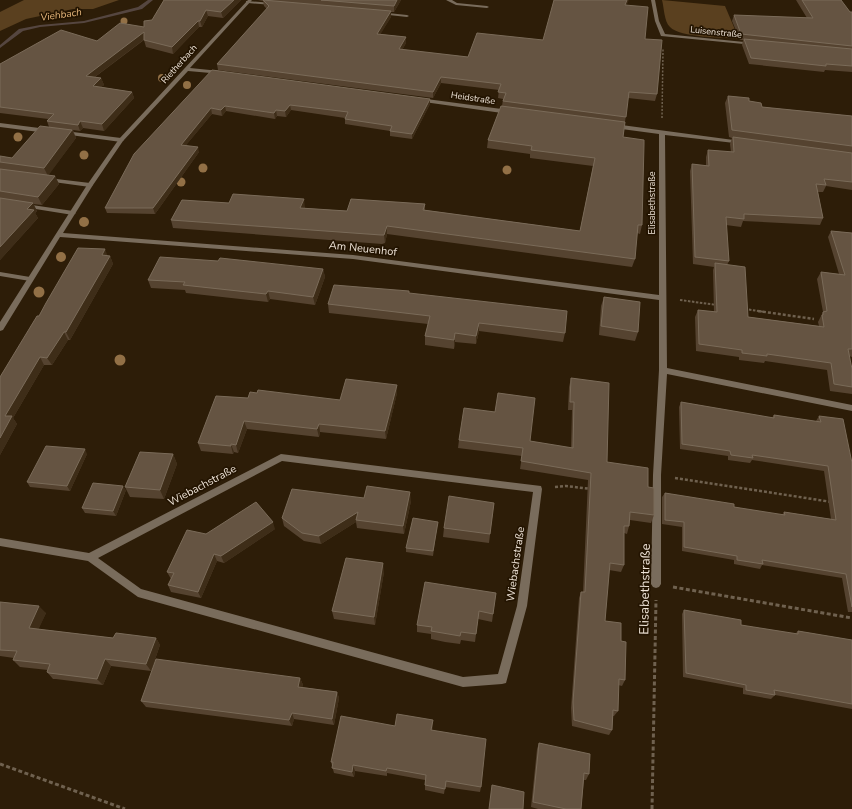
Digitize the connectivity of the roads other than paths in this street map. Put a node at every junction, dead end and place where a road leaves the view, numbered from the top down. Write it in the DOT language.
graph roads {
  1 [pos="448,0"];
  2 [pos="653,0"];
  3 [pos="249,1"];
  4 [pos="278,5"];
  5 [pos="487,7"];
  6 [pos="377,13"];
  7 [pos="407,16"];
  8 [pos="764,45"];
  9 [pos="187,69"];
  10 [pos="226,74"];
  11 [pos="408,98"];
  12 [pos="519,114"];
  13 [pos="0,125"];
  14 [pos="606,125"];
  15 [pos="52,132"];
  16 [pos="59,132"];
  17 [pos="662,133"];
  18 [pos="121,140"];
  19 [pos="749,144"];
  20 [pos="43,179"];
  21 [pos="90,185"];
  22 [pos="15,204"];
  23 [pos="73,213"];
  24 [pos="59,235"];
  25 [pos="0,274"];
  26 [pos="30,279"];
  27 [pos="662,298"];
  28 [pos="0,328"];
  29 [pos="663,370"];
  30 [pos="852,408"];
  31 [pos="0,542"];
  32 [pos="90,557"];
  33 [pos="656,584"];
  1 -- 5 [label="street"];
  2 -- 8 [label="street, Luisenstraße"];
  3 -- 4 [label="street"];
  3 -- 9 [label="street, Rietherbach"];
  6 -- 7 [label="street"];
  9 -- 10 [label="street"];
  9 -- 18 [label="street, Rietherbach"];
  11 -- 12 [label="street, Heidstraße"];
  13 -- 15 [label="street"];
  14 -- 17 [label="street"];
  16 -- 18 [label="street"];
  17 -- 19 [label="street"];
  17 -- 27 [label="street, Elisabethstraße"];
  18 -- 21 [label="street, Rietherbach"];
  20 -- 21 [label="street"];
  21 -- 23 [label="street, Rietherbach"];
  22 -- 23 [label="street"];
  23 -- 24 [label="street, Rietherbach"];
  24 -- 26 [label="street, Rietherbach"];
  24 -- 27 [label="street, Am Neuenhof"];
  25 -- 26 [label="street"];
  26 -- 28 [label="street, Rietherbach"];
  27 -- 29 [label="street, Elisabethstraße"];
  29 -- 30 [label="street"];
  29 -- 33 [label="street, Elisabethstraße"];
  31 -- 32 [label="street, Wiebachstraße"];
  32 -- 32 [label="street, Wiebachstraße"];
}
